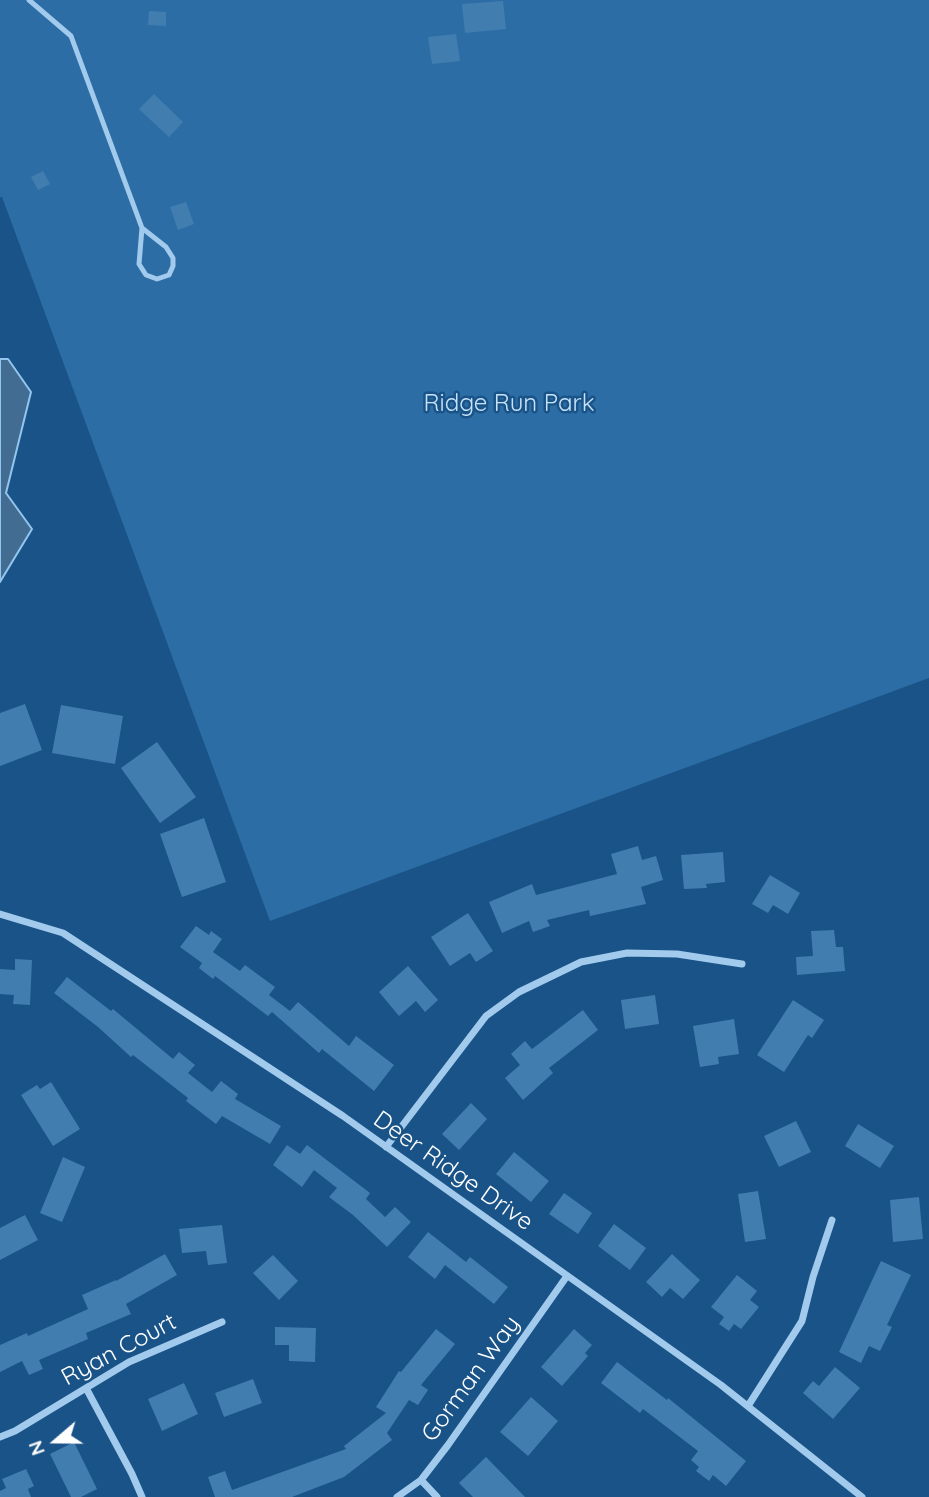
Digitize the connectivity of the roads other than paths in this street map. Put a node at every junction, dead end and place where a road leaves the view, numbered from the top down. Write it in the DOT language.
graph roads {
  1 [pos="29,0"];
  2 [pos="142,228"];
  3 [pos="0,914"];
  4 [pos="742,964"];
  5 [pos="386,1147"];
  6 [pos="832,1220"];
  7 [pos="567,1276"];
  8 [pos="222,1322"];
  9 [pos="86,1388"];
  10 [pos="748,1406"];
  11 [pos="0,1437"];
  12 [pos="421,1480"];
  13 [pos="142,1497"];
  14 [pos="397,1497"];
  15 [pos="437,1497"];
  16 [pos="862,1497"];
  1 -- 2 [label="lane"];
  2 -- 2 [label="lane"];
  3 -- 5 [label="street, Deer Ridge Drive"];
  4 -- 5 [label="street"];
  5 -- 7 [label="street, Deer Ridge Drive"];
  6 -- 10 [label="street"];
  7 -- 10 [label="street, Deer Ridge Drive"];
  7 -- 12 [label="street, Gorman Way"];
  8 -- 9 [label="street, Ryan Court"];
  9 -- 11 [label="street, Ryan Court"];
  9 -- 13 [label="street"];
  10 -- 16 [label="street, Deer Ridge Drive"];
  12 -- 14 [label="street, Gorman Way"];
  12 -- 15 [label="street"];
}
